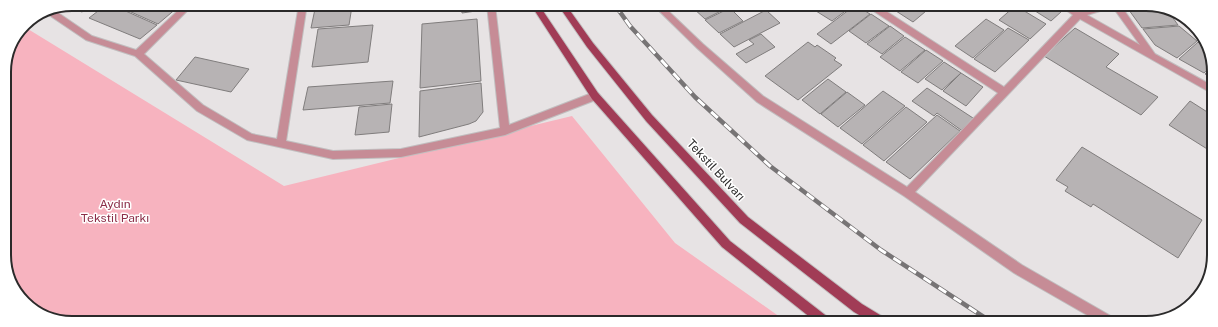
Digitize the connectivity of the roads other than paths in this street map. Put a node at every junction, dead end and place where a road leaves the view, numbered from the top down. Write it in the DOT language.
graph roads {
  1 [pos="183,11"];
  2 [pos="302,11"];
  3 [pos="492,11"];
  4 [pos="540,11"];
  5 [pos="566,11"];
  6 [pos="663,11"];
  7 [pos="880,11"];
  8 [pos="1072,11"];
  9 [pos="1091,11"];
  10 [pos="1120,11"];
  11 [pos="53,14"];
  12 [pos="1078,15"];
  13 [pos="138,54"];
  14 [pos="1154,58"];
  15 [pos="1207,88"];
  16 [pos="1004,92"];
  17 [pos="595,96"];
  18 [pos="505,131"];
  19 [pos="281,144"];
  20 [pos="908,193"];
  21 [pos="817,316"];
  22 [pos="871,316"];
  23 [pos="1100,316"];
  1 -- 13 [label="street"];
  2 -- 19 [label="street"];
  3 -- 18 [label="street"];
  4 -- 17 [label="main road"];
  5 -- 22 [label="main road, Tekstil Bulvarı"];
  6 -- 20 [label="street"];
  7 -- 16 [label="street"];
  8 -- 12 [label="street"];
  9 -- 12 [label="street"];
  10 -- 14 [label="street"];
  11 -- 13 [label="street"];
  12 -- 14 [label="street"];
  12 -- 16 [label="street"];
  13 -- 19 [label="street"];
  14 -- 15 [label="street"];
  16 -- 20 [label="street"];
  17 -- 18 [label="street"];
  17 -- 21 [label="main road"];
  18 -- 19 [label="street"];
  20 -- 23 [label="street"];
}
